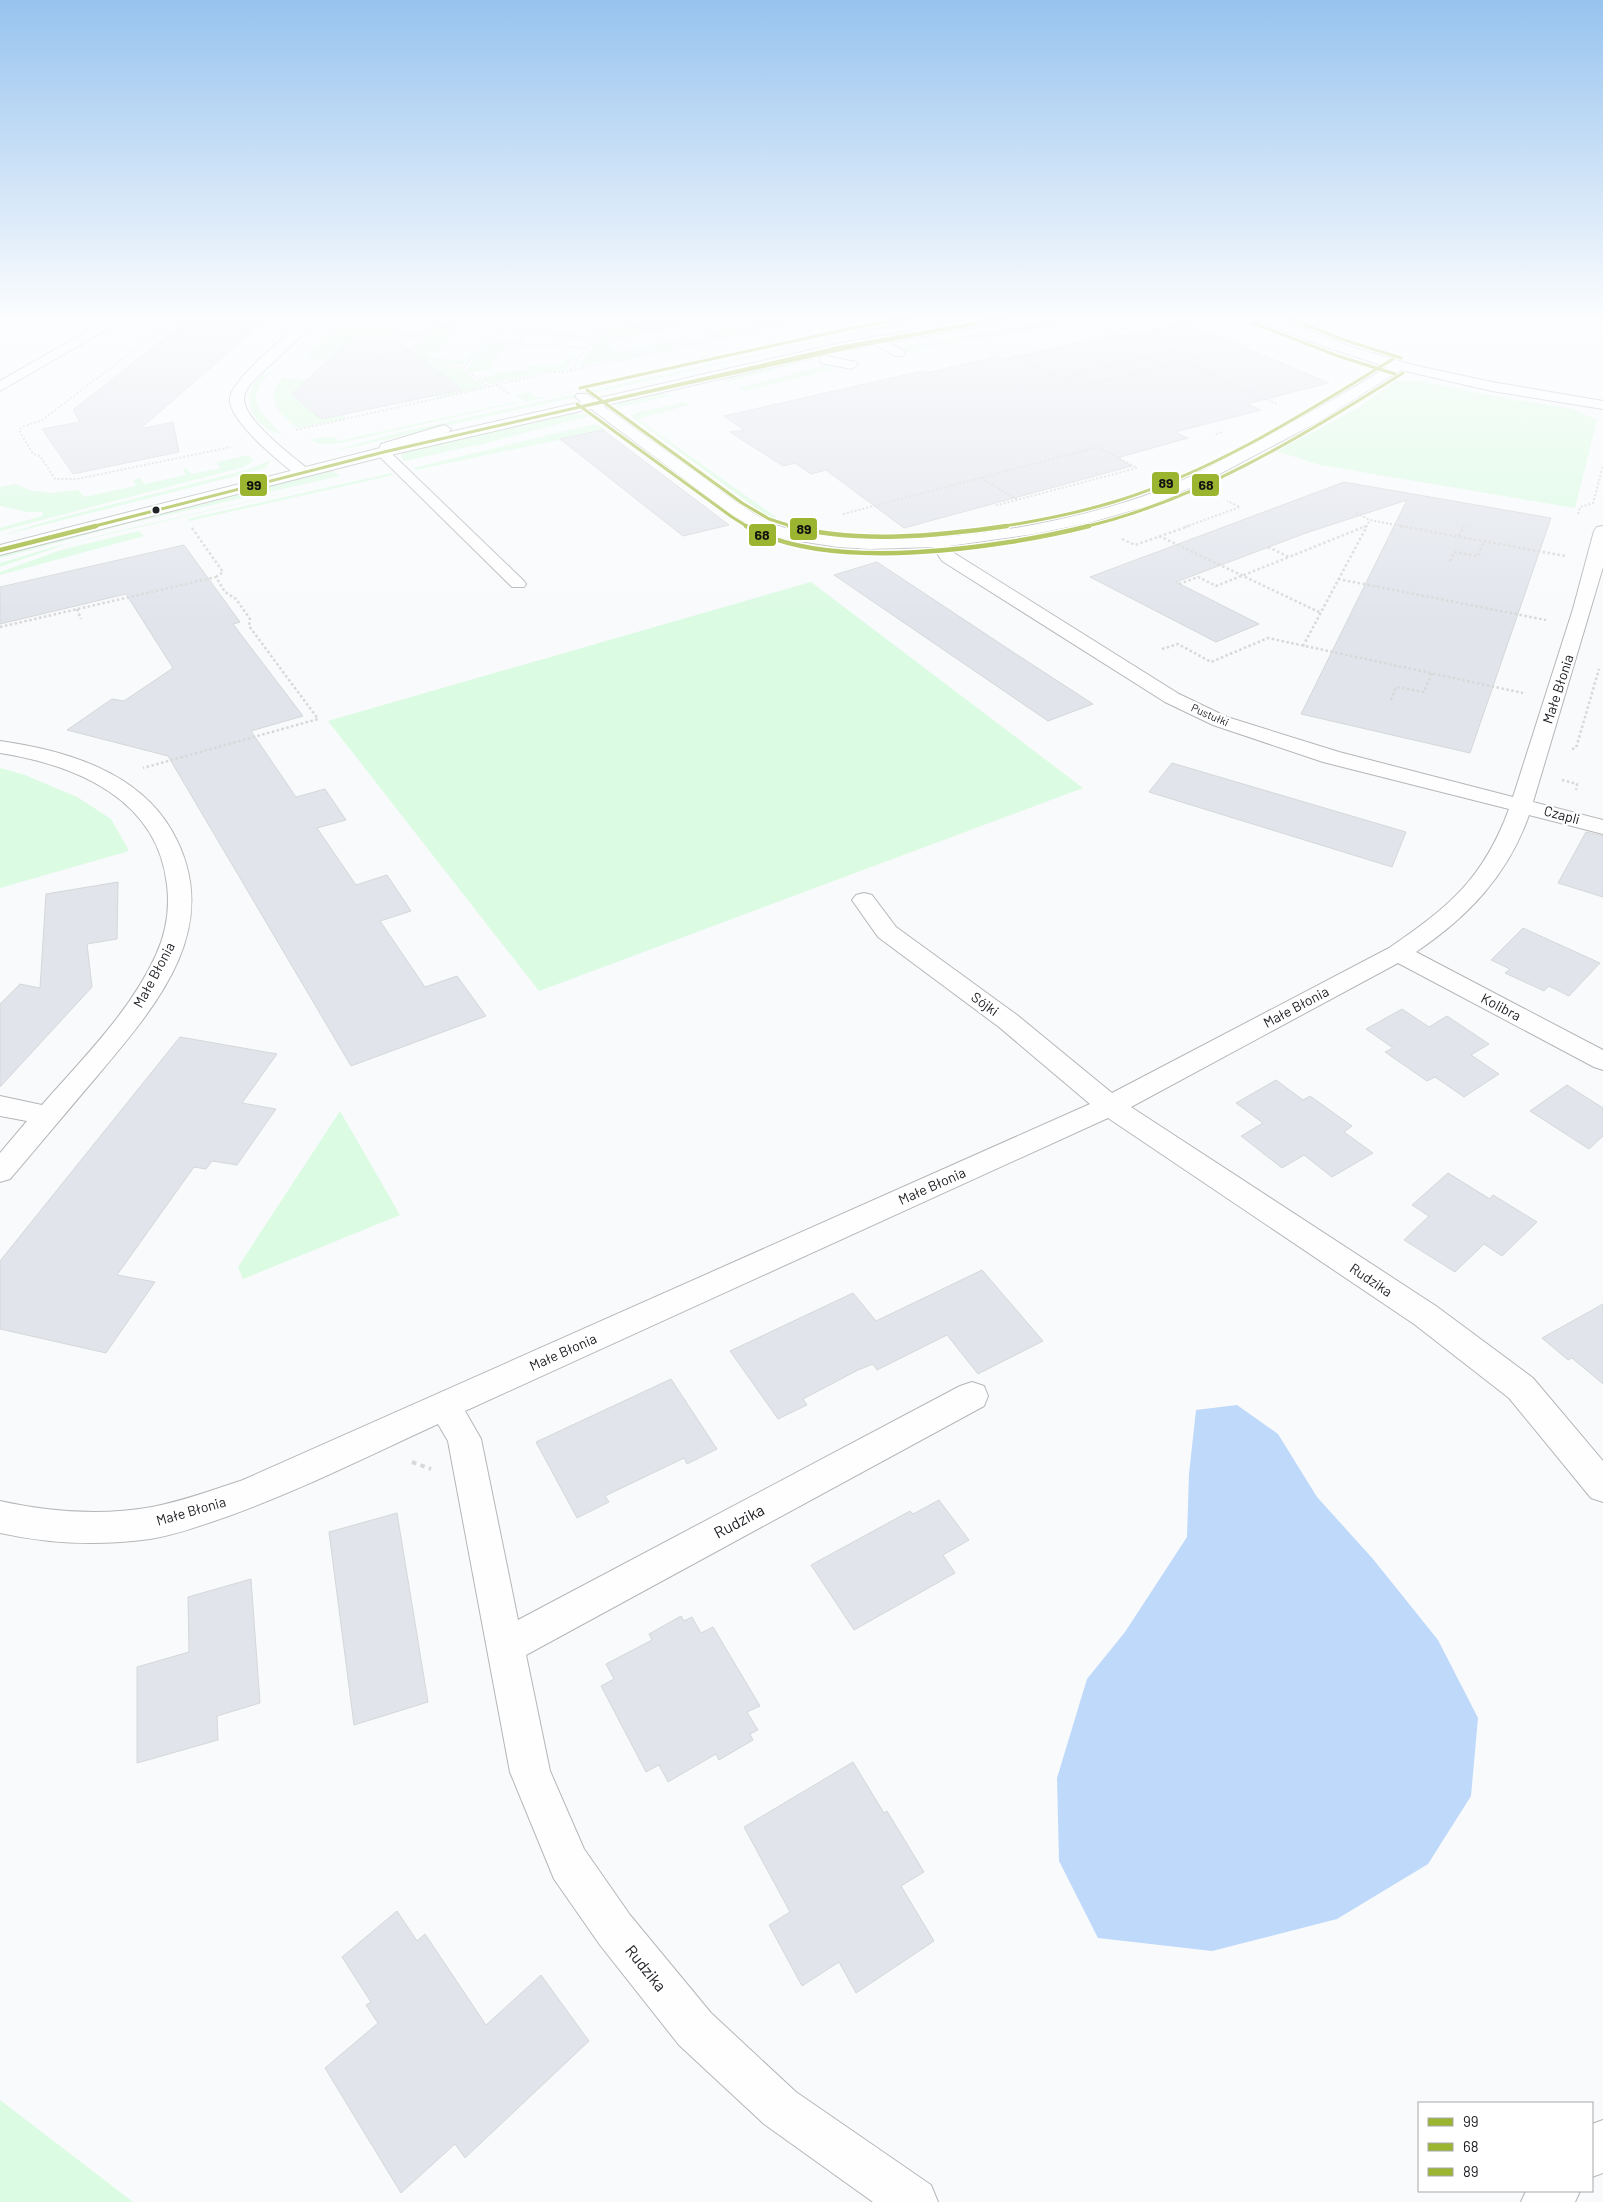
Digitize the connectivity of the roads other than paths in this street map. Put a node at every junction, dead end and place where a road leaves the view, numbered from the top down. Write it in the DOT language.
graph roads {
  1 [pos="246,418"];
  2 [pos="502,418"];
  3 [pos="521,418"];
  4 [pos="611,418"];
  5 [pos="1315,418"];
  6 [pos="444,429"];
  7 [pos="384,452"];
  8 [pos="297,468"];
  9 [pos="1603,531"];
  10 [pos="0,540"];
  11 [pos="938,542"];
  12 [pos="0,550"];
  13 [pos="518,584"];
  14 [pos="0,747"];
  15 [pos="1520,805"];
  16 [pos="1603,827"];
  17 [pos="864,900"];
  18 [pos="1398,953"];
  19 [pos="1603,1061"];
  20 [pos="0,1106"];
  21 [pos="1110,1106"];
  22 [pos="49,1116"];
  23 [pos="0,1172"];
  24 [pos="972,1396"];
  25 [pos="445,1406"];
  26 [pos="1603,1487"];
  27 [pos="0,1517"];
  28 [pos="506,1646"];
  29 [pos="1603,2143"];
  30 [pos="1593,2153"];
  31 [pos="1555,2192"];
  32 [pos="914,2202"];
  33 [pos="1545,2202"];
  1 -- 8 [label="street"];
  2 -- 6 [label="street"];
  3 -- 7 [label="street"];
  4 -- 11 [label="street"];
  5 -- 11 [label="street"];
  6 -- 7 [label="lane"];
  6 -- 8 [label="street"];
  7 -- 8 [label="street"];
  7 -- 13 [label="lane"];
  8 -- 10 [label="street"];
  8 -- 12 [label="street"];
  9 -- 15 [label="street, Małe Błonia"];
  11 -- 15 [label="street, Pustułki"];
  14 -- 22 [label="street, Małe Błonia"];
  15 -- 16 [label="street, Czapli"];
  15 -- 18 [label="street, Małe Błonia"];
  17 -- 21 [label="street, Sójki"];
  18 -- 19 [label="street, Kolibra"];
  18 -- 21 [label="street, Małe Błonia"];
  20 -- 22 [label="street"];
  21 -- 25 [label="street, Małe Błonia"];
  21 -- 26 [label="street, Rudzika"];
  22 -- 23 [label="street, Małe Błonia"];
  24 -- 28 [label="street, Rudzika"];
  25 -- 27 [label="street, Małe Błonia"];
  25 -- 28 [label="street, Rudzika"];
  28 -- 32 [label="street, Rudzika"];
  29 -- 30 [label="street"];
  31 -- 33 [label="street"];
}
